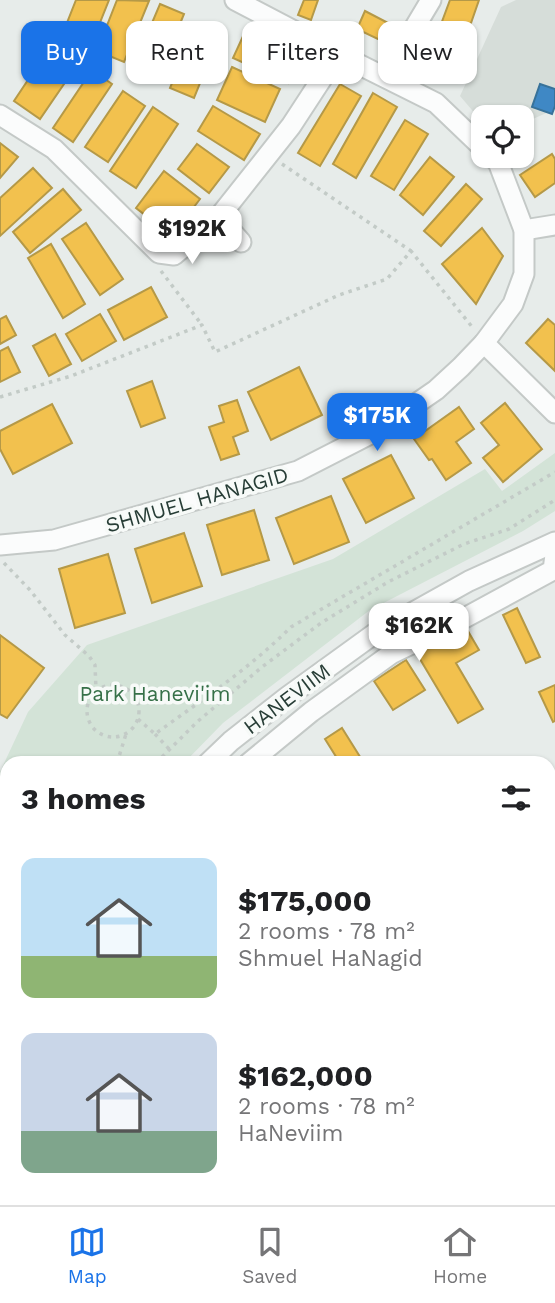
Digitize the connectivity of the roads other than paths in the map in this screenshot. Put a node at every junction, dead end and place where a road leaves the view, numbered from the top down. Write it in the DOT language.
graph roads {
  1 [pos="236,0"];
  2 [pos="431,0"];
  3 [pos="276,21"];
  4 [pos="418,21"];
  5 [pos="318,84"];
  6 [pos="399,84"];
  7 [pos="0,115"];
  8 [pos="471,137"];
  9 [pos="500,168"];
  10 [pos="219,217"];
  11 [pos="555,225"];
  12 [pos="524,230"];
  13 [pos="241,242"];
  14 [pos="484,343"];
  15 [pos="555,413"];
  16 [pos="555,542"];
  17 [pos="0,545"];
  18 [pos="555,555"];
  19 [pos="215,756"];
  20 [pos="258,756"];
  1 -- 3 [label="street"];
  2 -- 4 [label="street"];
  5 -- 10 [label="street"];
  6 -- 8 [label="street"];
  7 -- 10 [label="street"];
  9 -- 12 [label="street, SHMUEL HANAGID"];
  10 -- 13 [label="street"];
  11 -- 12 [label="street"];
  12 -- 14 [label="street, SHMUEL HANAGID"];
  14 -- 15 [label="street"];
  14 -- 17 [label="street, SHMUEL HANAGID"];
  16 -- 19 [label="street, HANEVIIM"];
  18 -- 20 [label="street, HANEVIIM"];
}
